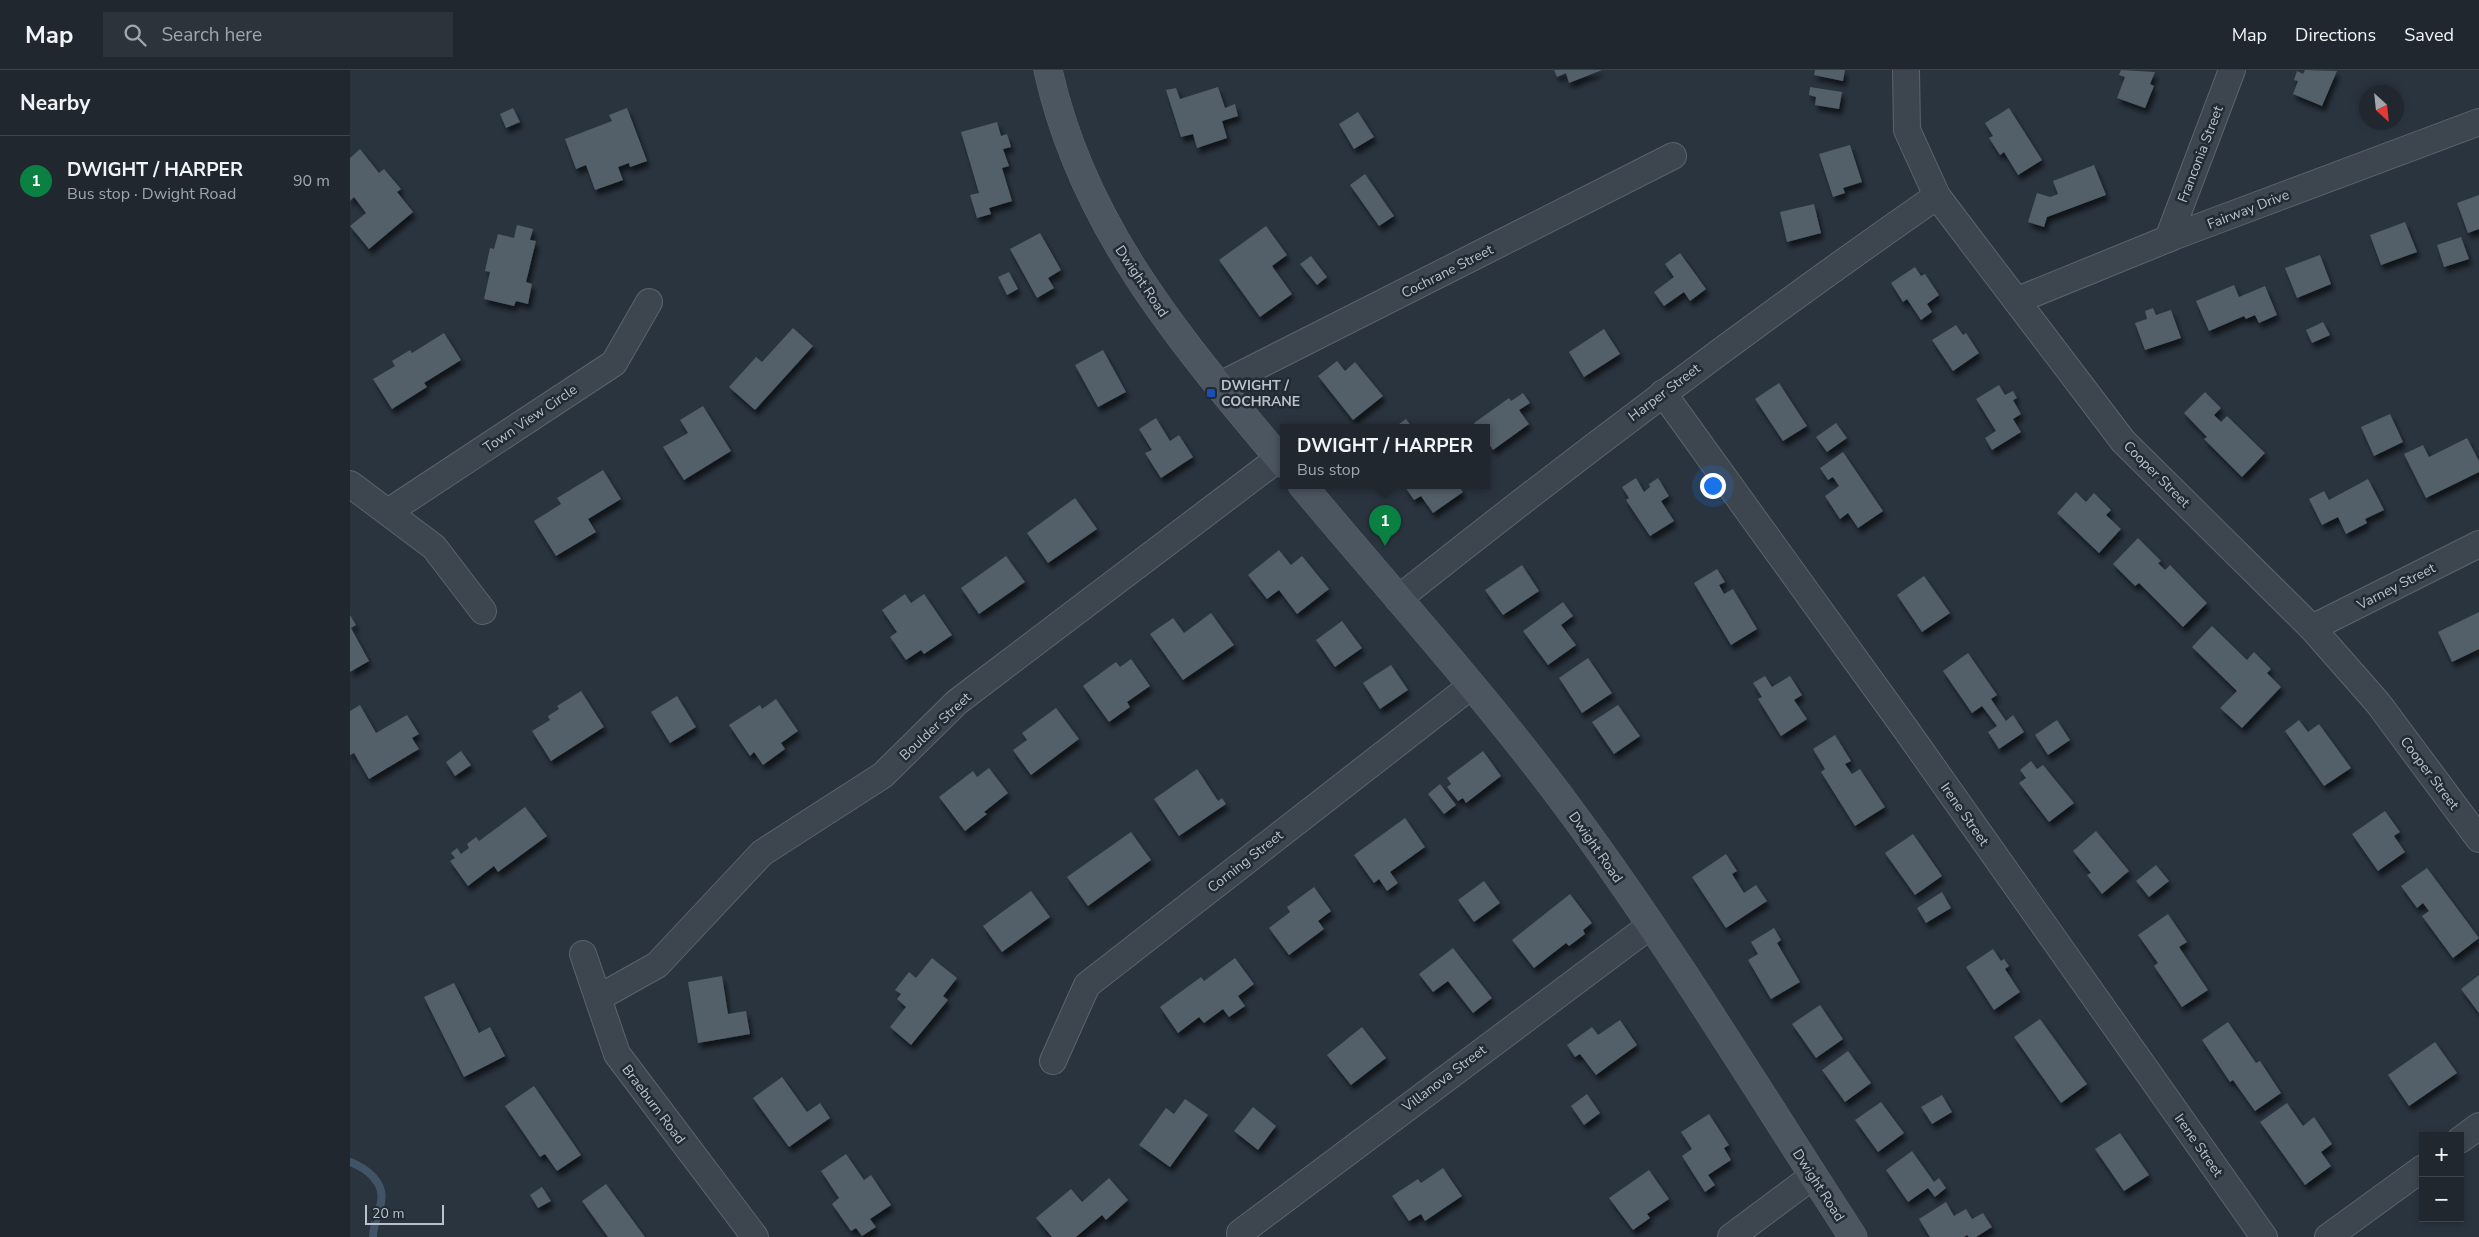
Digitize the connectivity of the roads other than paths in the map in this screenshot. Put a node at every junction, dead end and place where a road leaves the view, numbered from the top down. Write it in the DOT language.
graph roads {
  1 [pos="1048,70"];
  2 [pos="1906,70"];
  3 [pos="2232,70"];
  4 [pos="2479,122"];
  5 [pos="1673,156"];
  6 [pos="1938,196"];
  7 [pos="2168,239"];
  8 [pos="2018,300"];
  9 [pos="649,302"];
  10 [pos="1220,386"];
  11 [pos="1663,393"];
  12 [pos="1280,459"];
  13 [pos="1280,462"];
  14 [pos="350,484"];
  15 [pos="1305,489"];
  16 [pos="388,512"];
  17 [pos="2479,544"];
  18 [pos="1398,599"];
  19 [pos="484,611"];
  20 [pos="2312,628"];
  21 [pos="1471,686"];
  22 [pos="2479,839"];
  23 [pos="1651,925"];
  24 [pos="583,954"];
  25 [pos="598,998"];
  26 [pos="1053,1061"];
  27 [pos="2479,1126"];
  28 [pos="2464,1137"];
  29 [pos="2419,1171"];
  30 [pos="1813,1176"];
  31 [pos="1240,1233"];
  32 [pos="755,1237"];
  33 [pos="1730,1237"];
  34 [pos="1853,1237"];
  35 [pos="2264,1237"];
  36 [pos="2328,1237"];
  1 -- 10 [label="main road, Dwight Road"];
  2 -- 6 [label="street, Cooper Street"];
  3 -- 7 [label="street, Franconia Street"];
  4 -- 7 [label="street, Fairway Drive"];
  5 -- 10 [label="street, Cochrane Street"];
  6 -- 8 [label="street, Cooper Street"];
  6 -- 11 [label="street, Harper Street"];
  7 -- 8 [label="street, Fairway Drive"];
  8 -- 20 [label="street, Cooper Street"];
  9 -- 16 [label="street, Town View Circle"];
  10 -- 12 [label="main road, Dwight Road"];
  11 -- 18 [label="street, Harper Street"];
  11 -- 35 [label="street, Irene Street"];
  13 -- 25 [label="street, Boulder Street"];
  14 -- 16 [label="street"];
  15 -- 18 [label="main road, Dwight Road"];
  16 -- 19 [label="street"];
  17 -- 20 [label="street, Varney Street"];
  18 -- 21 [label="main road, Dwight Road"];
  20 -- 22 [label="street, Cooper Street"];
  21 -- 23 [label="main road, Dwight Road"];
  21 -- 26 [label="street, Corning Street"];
  23 -- 30 [label="main road, Dwight Road"];
  23 -- 31 [label="street, Villanova Street"];
  24 -- 25 [label="street, Braeburn Road"];
  25 -- 32 [label="street, Braeburn Road"];
  27 -- 28 [label="street"];
  29 -- 36 [label="street"];
  30 -- 33 [label="street"];
  30 -- 34 [label="main road, Dwight Road"];
}
